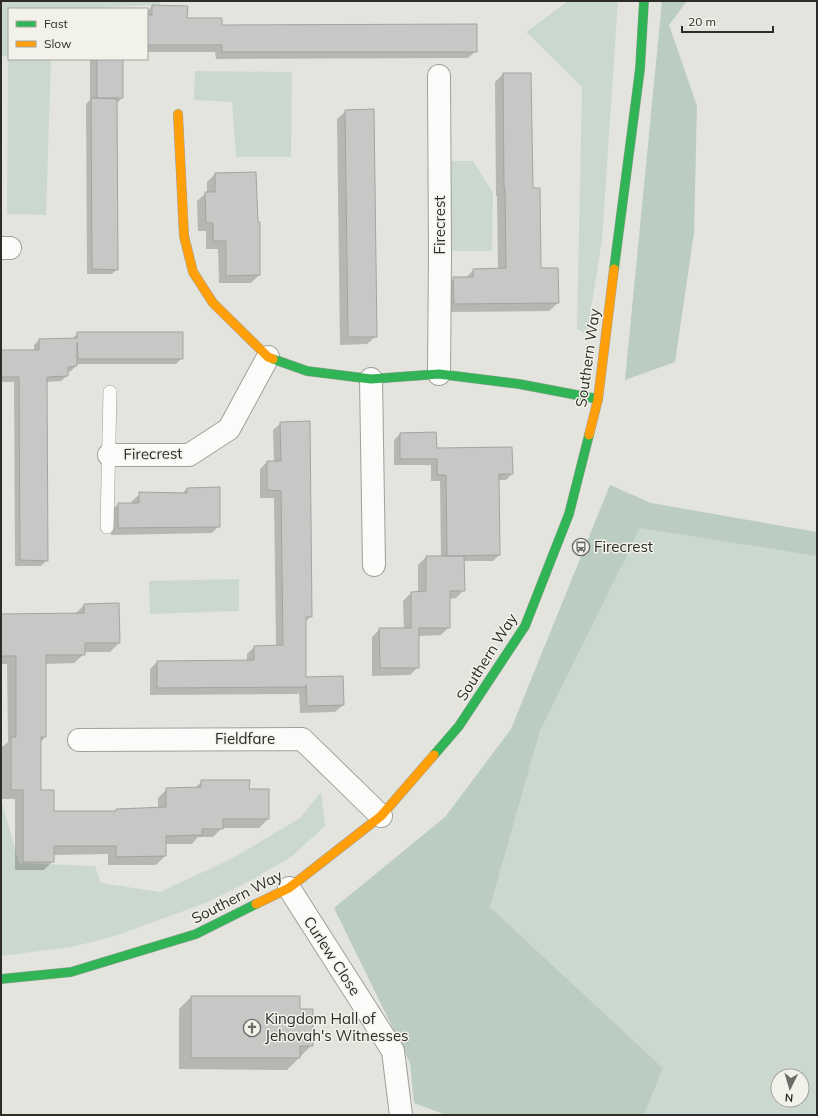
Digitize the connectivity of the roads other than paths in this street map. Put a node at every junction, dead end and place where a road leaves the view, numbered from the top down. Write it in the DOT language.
graph roads {
  1 [pos="644,1"];
  2 [pos="439,76"];
  3 [pos="178,114"];
  4 [pos="268,357"];
  5 [pos="439,374"];
  6 [pos="371,379"];
  7 [pos="110,392"];
  8 [pos="598,399"];
  9 [pos="109,455"];
  10 [pos="107,527"];
  11 [pos="374,565"];
  12 [pos="79,740"];
  13 [pos="381,816"];
  14 [pos="289,888"];
  15 [pos="1,979"];
  16 [pos="401,1115"];
  1 -- 8 [label="street, Southern Way"];
  2 -- 5 [label="street, Firecrest"];
  3 -- 4 [label="street"];
  4 -- 6 [label="street"];
  4 -- 9 [label="street, Firecrest"];
  5 -- 6 [label="street"];
  5 -- 8 [label="street"];
  6 -- 11 [label="street"];
  7 -- 9 [label="lane"];
  8 -- 13 [label="street, Southern Way"];
  9 -- 10 [label="lane"];
  12 -- 13 [label="street, Fieldfare"];
  13 -- 14 [label="street, Southern Way"];
  14 -- 15 [label="street, Southern Way"];
  14 -- 16 [label="street, Curlew Close"];
}
